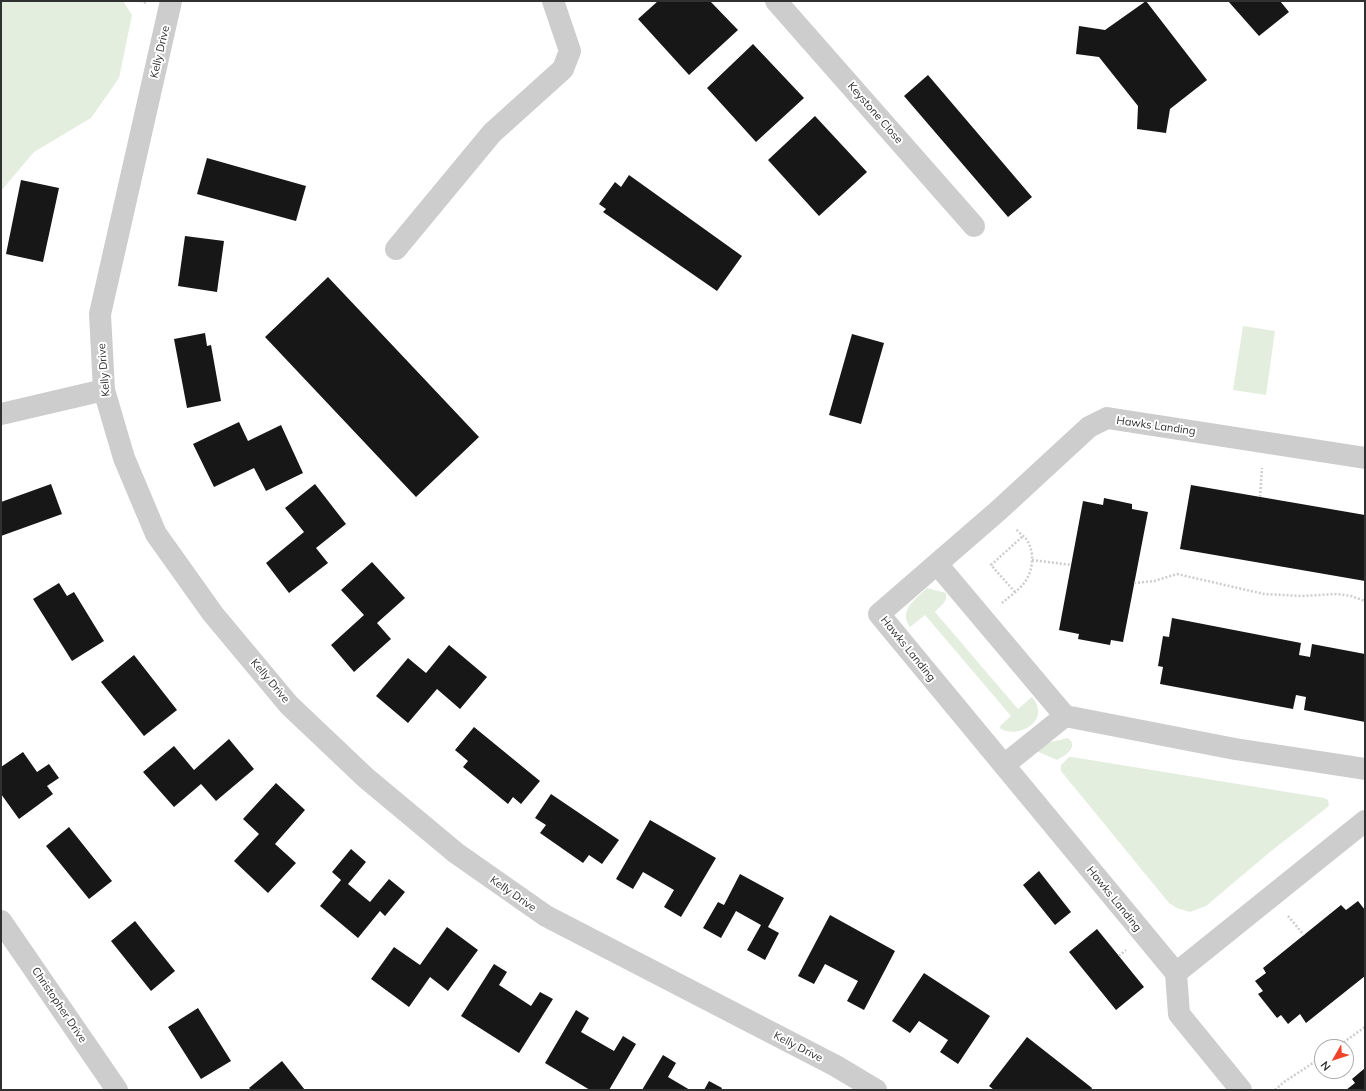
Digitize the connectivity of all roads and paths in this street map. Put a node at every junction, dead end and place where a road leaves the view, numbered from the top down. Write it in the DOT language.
graph roads {
  1 [pos="171,1"];
  2 [pos="553,1"];
  3 [pos="776,1"];
  4 [pos="974,226"];
  5 [pos="396,249"];
  6 [pos="104,390"];
  7 [pos="1,414"];
  8 [pos="1265,442"];
  9 [pos="1365,458"];
  10 [pos="1260,497"];
  11 [pos="999,510"];
  12 [pos="1023,536"];
  13 [pos="1032,560"];
  14 [pos="937,564"];
  15 [pos="1071,565"];
  16 [pos="1134,583"];
  17 [pos="1015,592"];
  18 [pos="1365,601"];
  19 [pos="983,619"];
  20 [pos="1065,716"];
  21 [pos="1004,765"];
  22 [pos="1365,769"];
  23 [pos="1365,821"];
  24 [pos="1,921"];
  25 [pos="1176,973"];
  26 [pos="1365,1027"];
  27 [pos="1348,1039"];
  28 [pos="1314,1062"];
  29 [pos="117,1090"];
  30 [pos="876,1090"];
  31 [pos="1241,1090"];
  32 [pos="1275,1090"];
  1 -- 6 [label="street, Kelly Drive"];
  2 -- 5 [label="street"];
  3 -- 4 [label="street, Keystone Close"];
  6 -- 7 [label="street"];
  6 -- 30 [label="street, Kelly Drive"];
  8 -- 9 [label="street, Hawks Landing"];
  8 -- 10 [label="path"];
  8 -- 11 [label="street, Hawks Landing"];
  11 -- 12 [label="path"];
  11 -- 14 [label="street, Hawks Landing"];
  12 -- 13 [label="path"];
  12 -- 17 [label="path"];
  13 -- 15 [label="path"];
  13 -- 17 [label="path"];
  14 -- 19 [label="street"];
  14 -- 21 [label="street, Hawks Landing"];
  16 -- 18 [label="path"];
  17 -- 19 [label="path"];
  19 -- 20 [label="street"];
  20 -- 21 [label="street"];
  20 -- 22 [label="street"];
  21 -- 25 [label="street, Hawks Landing"];
  23 -- 25 [label="street"];
  24 -- 29 [label="street, Christopher Drive"];
  25 -- 31 [label="street"];
  26 -- 27 [label="path"];
  28 -- 32 [label="path"];
}
